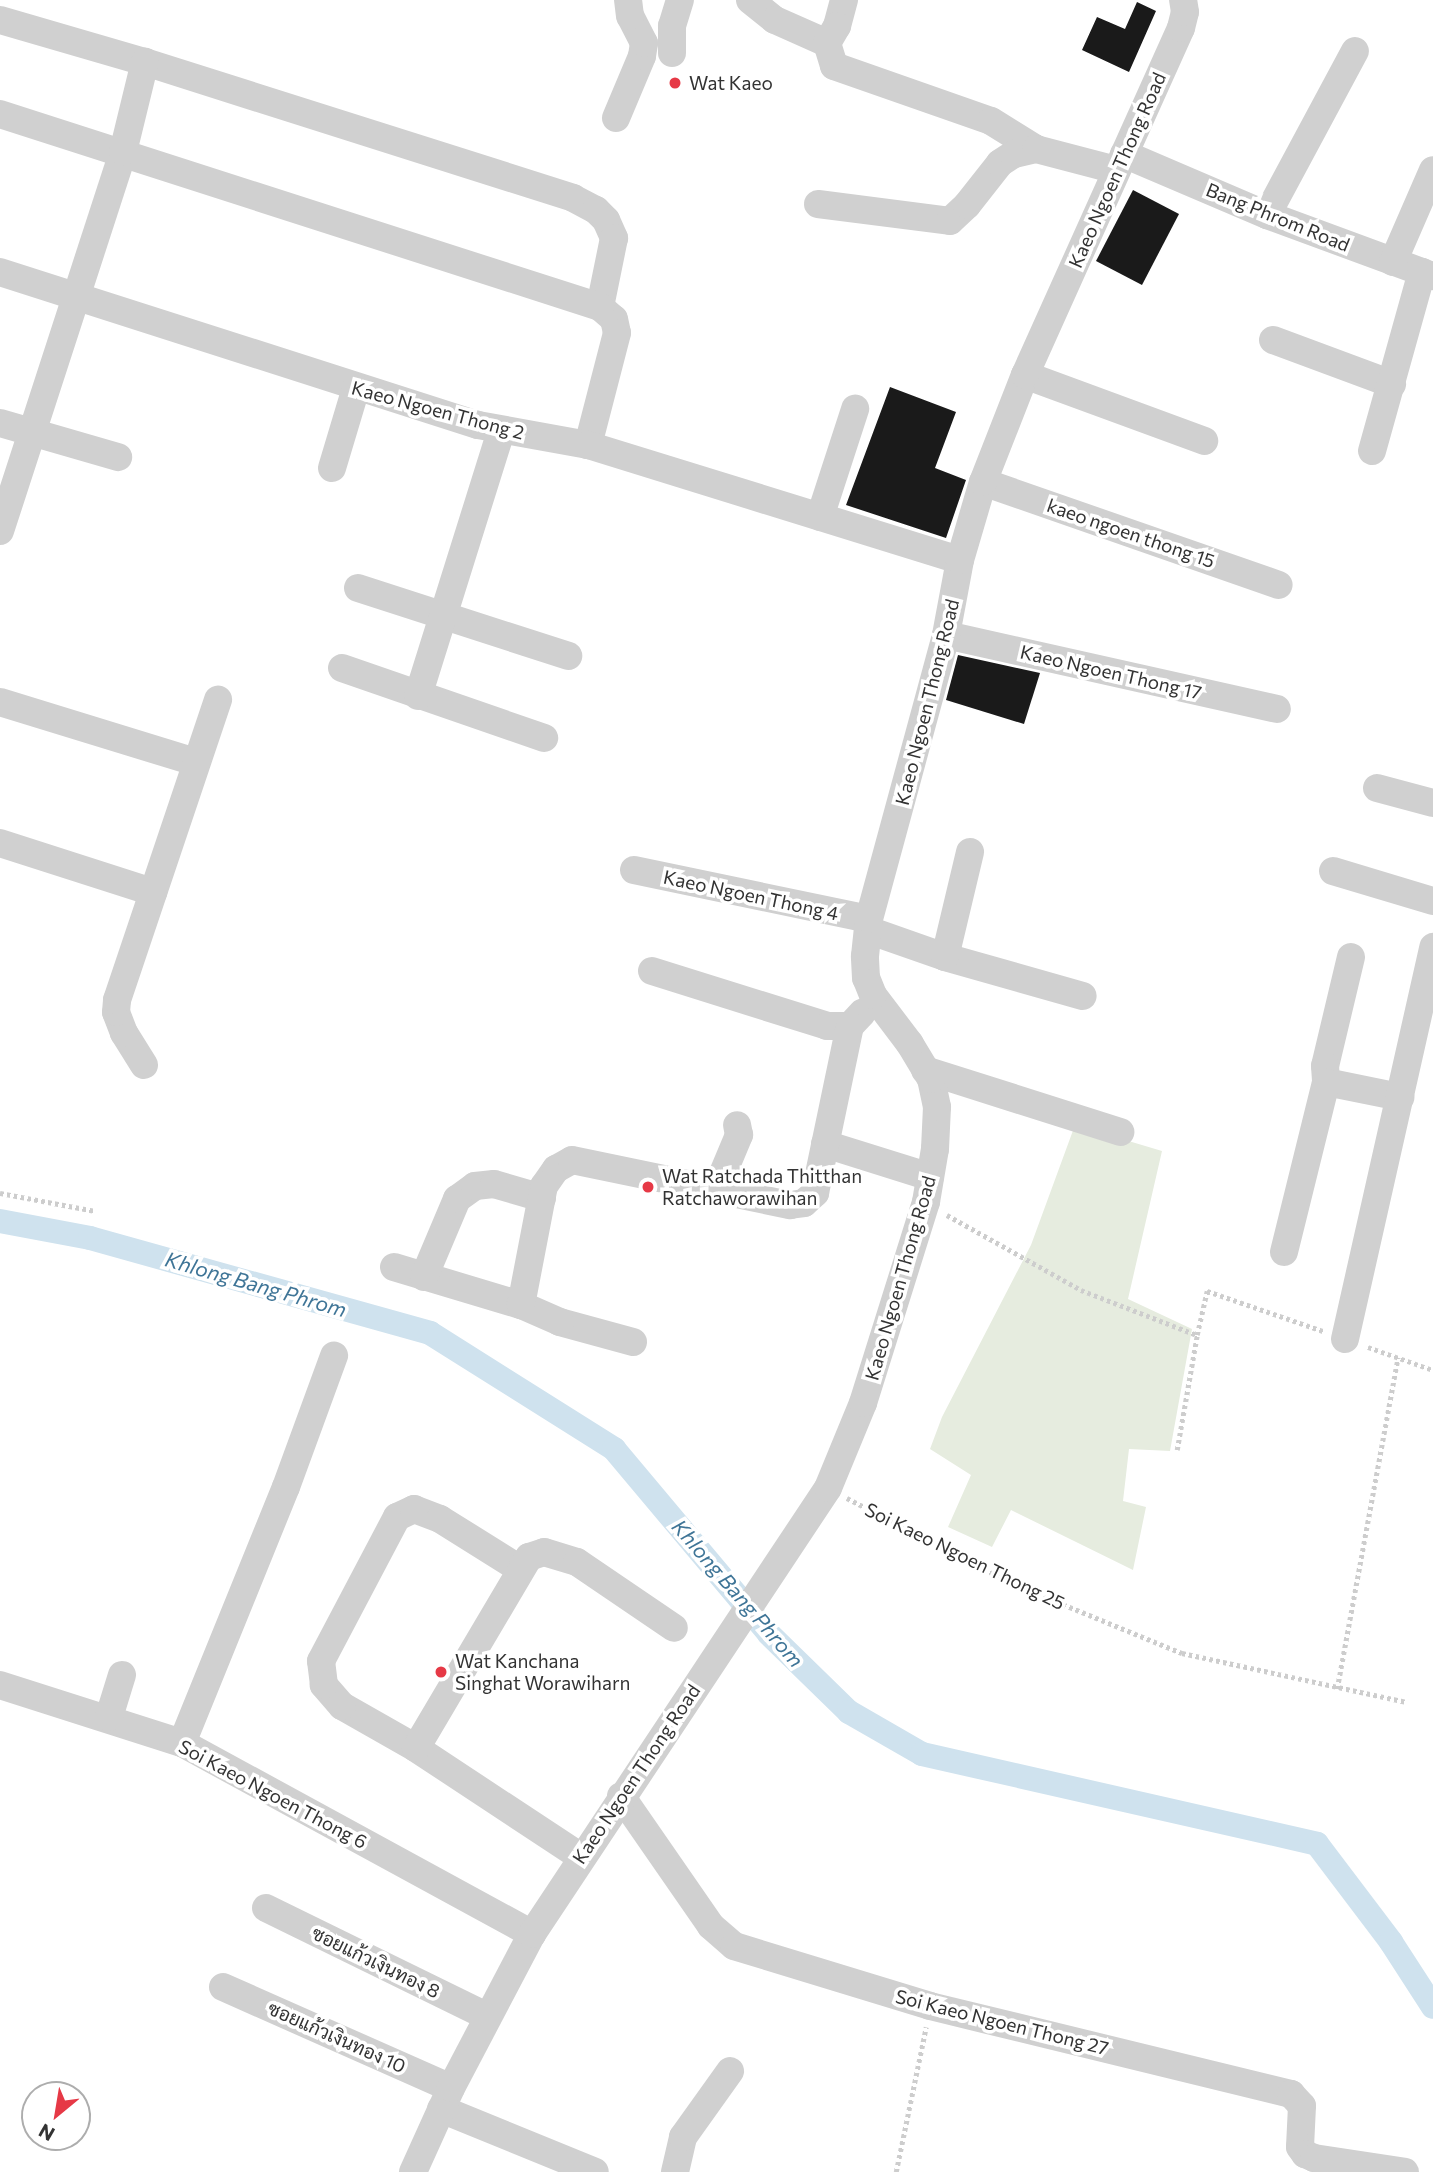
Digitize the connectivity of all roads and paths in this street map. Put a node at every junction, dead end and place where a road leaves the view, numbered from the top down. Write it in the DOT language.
graph roads {
  1 [pos="628,0"];
  2 [pos="680,0"];
  3 [pos="750,0"];
  4 [pos="844,0"];
  5 [pos="1183,0"];
  6 [pos="0,20"];
  7 [pos="827,43"];
  8 [pos="1356,51"];
  9 [pos="672,53"];
  10 [pos="145,62"];
  11 [pos="0,114"];
  12 [pos="616,118"];
  13 [pos="1037,149"];
  14 [pos="122,152"];
  15 [pos="1120,162"];
  16 [pos="1433,170"];
  17 [pos="818,204"];
  18 [pos="1267,215"];
  19 [pos="1393,262"];
  20 [pos="0,272"];
  21 [pos="1427,274"];
  22 [pos="77,297"];
  23 [pos="600,307"];
  24 [pos="1273,340"];
  25 [pos="1025,375"];
  26 [pos="1392,384"];
  27 [pos="356,388"];
  28 [pos="855,409"];
  29 [pos="0,423"];
  30 [pos="501,431"];
  31 [pos="32,434"];
  32 [pos="1204,441"];
  33 [pos="588,445"];
  34 [pos="1372,451"];
  35 [pos="118,457"];
  36 [pos="332,468"];
  37 [pos="983,482"];
  38 [pos="820,517"];
  39 [pos="0,531"];
  40 [pos="960,560"];
  41 [pos="1279,585"];
  42 [pos="358,589"];
  43 [pos="442,618"];
  44 [pos="946,635"];
  45 [pos="568,656"];
  46 [pos="342,668"];
  47 [pos="418,695"];
  48 [pos="218,700"];
  49 [pos="0,702"];
  50 [pos="1277,709"];
  51 [pos="544,738"];
  52 [pos="195,762"];
  53 [pos="1377,788"];
  54 [pos="1433,803"];
  55 [pos="0,843"];
  56 [pos="970,852"];
  57 [pos="634,870"];
  58 [pos="1333,871"];
  59 [pos="153,892"];
  60 [pos="1433,901"];
  61 [pos="868,925"];
  62 [pos="1433,947"];
  63 [pos="945,957"];
  64 [pos="1351,957"];
  65 [pos="652,971"];
  66 [pos="873,995"];
  67 [pos="1083,996"];
  68 [pos="850,1026"];
  69 [pos="144,1065"];
  70 [pos="925,1070"];
  71 [pos="1326,1082"];
  72 [pos="1400,1097"];
  73 [pos="737,1125"];
  74 [pos="1121,1132"];
  75 [pos="825,1144"];
  76 [pos="716,1189"];
  77 [pos="928,1190"];
  78 [pos="0,1193"];
  79 [pos="542,1198"];
  80 [pos="95,1211"];
  81 [pos="1283,1252"];
  82 [pos="394,1267"];
  83 [pos="424,1277"];
  84 [pos="521,1305"];
  85 [pos="1197,1335"];
  86 [pos="1345,1339"];
  87 [pos="632,1342"];
  88 [pos="334,1356"];
  89 [pos="1398,1358"];
  90 [pos="1433,1370"];
  91 [pos="1177,1450"];
  92 [pos="828,1488"];
  93 [pos="520,1569"];
  94 [pos="674,1628"];
  95 [pos="122,1675"];
  96 [pos="0,1685"];
  97 [pos="1337,1689"];
  98 [pos="1407,1702"];
  99 [pos="109,1717"];
  100 [pos="183,1743"];
  101 [pos="415,1748"];
  102 [pos="621,1796"];
  103 [pos="580,1857"];
  104 [pos="266,1908"];
  105 [pos="532,1934"];
  106 [pos="223,1987"];
  107 [pos="930,2006"];
  108 [pos="486,2016"];
  109 [pos="730,2071"];
  110 [pos="446,2098"];
  111 [pos="413,2172"];
  112 [pos="595,2172"];
  113 [pos="675,2172"];
  114 [pos="896,2172"];
  115 [pos="1405,2172"];
  1 -- 12 [label="street"];
  2 -- 9 [label="street"];
  3 -- 7 [label="street"];
  4 -- 7 [label="street"];
  5 -- 15 [label="street, Kaeo Ngoen Thong Road"];
  6 -- 10 [label="street"];
  7 -- 13 [label="street, Bang Phrom Road"];
  8 -- 18 [label="street"];
  10 -- 14 [label="street"];
  10 -- 23 [label="street"];
  11 -- 14 [label="street"];
  13 -- 15 [label="street, Bang Phrom Road"];
  13 -- 17 [label="street"];
  14 -- 22 [label="street"];
  14 -- 23 [label="street"];
  15 -- 18 [label="street, Bang Phrom Road"];
  15 -- 25 [label="street, Kaeo Ngoen Thong Road"];
  16 -- 19 [label="street"];
  18 -- 19 [label="street, Bang Phrom Road"];
  19 -- 21 [label="street, Bang Phrom Road"];
  20 -- 22 [label="street, Kaeo Ngoen Thong 2"];
  21 -- 26 [label="street"];
  22 -- 27 [label="street, Kaeo Ngoen Thong 2"];
  22 -- 31 [label="street"];
  23 -- 33 [label="street"];
  24 -- 26 [label="street"];
  25 -- 32 [label="street"];
  25 -- 37 [label="street, Kaeo Ngoen Thong Road"];
  26 -- 34 [label="street"];
  27 -- 30 [label="street, Kaeo Ngoen Thong 2"];
  27 -- 36 [label="street"];
  28 -- 38 [label="street"];
  29 -- 31 [label="street"];
  30 -- 33 [label="street, Kaeo Ngoen Thong 2"];
  30 -- 43 [label="street"];
  31 -- 35 [label="street"];
  31 -- 39 [label="street"];
  33 -- 38 [label="street, Kaeo Ngoen Thong 2"];
  37 -- 40 [label="street, Kaeo Ngoen Thong Road"];
  37 -- 41 [label="street, kaeo ngoen thong 15"];
  38 -- 40 [label="street, Kaeo Ngoen Thong 2"];
  40 -- 44 [label="street, Kaeo Ngoen Thong Road"];
  42 -- 43 [label="street"];
  43 -- 45 [label="street"];
  43 -- 47 [label="street"];
  44 -- 50 [label="street, Kaeo Ngoen Thong 17"];
  44 -- 61 [label="street, Kaeo Ngoen Thong Road"];
  46 -- 47 [label="street"];
  47 -- 51 [label="street"];
  48 -- 52 [label="street"];
  49 -- 52 [label="street"];
  52 -- 59 [label="street"];
  53 -- 54 [label="street"];
  55 -- 59 [label="street"];
  56 -- 63 [label="street"];
  57 -- 61 [label="street, Kaeo Ngoen Thong 4"];
  58 -- 60 [label="street"];
  59 -- 69 [label="street"];
  61 -- 63 [label="street, Kaeo Ngoen Thong 4"];
  61 -- 66 [label="street, Kaeo Ngoen Thong Road"];
  62 -- 72 [label="street"];
  63 -- 67 [label="street, Kaeo Ngoen Thong 4"];
  64 -- 71 [label="street"];
  65 -- 68 [label="street"];
  66 -- 68 [label="street"];
  66 -- 70 [label="street, Kaeo Ngoen Thong Road"];
  68 -- 75 [label="street"];
  70 -- 74 [label="street"];
  70 -- 77 [label="street, Kaeo Ngoen Thong Road"];
  71 -- 72 [label="street"];
  71 -- 81 [label="street"];
  72 -- 86 [label="street"];
  73 -- 76 [label="street"];
  75 -- 76 [label="street"];
  75 -- 77 [label="street"];
  76 -- 79 [label="street"];
  77 -- 85 [label="path"];
  77 -- 92 [label="street, Kaeo Ngoen Thong Road"];
  78 -- 80 [label="path"];
  79 -- 83 [label="street"];
  79 -- 84 [label="street"];
  82 -- 83 [label="street"];
  83 -- 84 [label="street"];
  84 -- 87 [label="street"];
  85 -- 86 [label="path"];
  85 -- 91 [label="path"];
  86 -- 89 [label="path"];
  88 -- 100 [label="street"];
  89 -- 90 [label="path"];
  89 -- 97 [label="path"];
  92 -- 97 [label="path, Soi Kaeo Ngoen Thong 25"];
  92 -- 102 [label="street, Kaeo Ngoen Thong Road"];
  93 -- 94 [label="street"];
  93 -- 101 [label="street"];
  93 -- 101 [label="street"];
  95 -- 99 [label="street"];
  96 -- 99 [label="street, Soi Kaeo Ngoen Thong 6"];
  97 -- 98 [label="path, Soi Kaeo Ngoen Thong 25"];
  99 -- 100 [label="street, Soi Kaeo Ngoen Thong 6"];
  100 -- 105 [label="street, Soi Kaeo Ngoen Thong 6"];
  101 -- 103 [label="street"];
  102 -- 103 [label="street, Kaeo Ngoen Thong Road"];
  102 -- 107 [label="street, Soi Kaeo Ngoen Thong 27"];
  103 -- 105 [label="street, Kaeo Ngoen Thong Road"];
  104 -- 108 [label="street, ซอยแก้วเงินทอง 8"];
  105 -- 108 [label="street, Kaeo Ngoen Thong Road"];
  106 -- 110 [label="street, ซอยแก้วเงินทอง 10"];
  107 -- 114 [label="path"];
  107 -- 115 [label="street, Soi Kaeo Ngoen Thong 27"];
  108 -- 110 [label="street, Kaeo Ngoen Thong Road"];
  109 -- 113 [label="street"];
  110 -- 111 [label="street, Kaeo Ngoen Thong Road"];
  110 -- 112 [label="street, ซอยแก้วเงินทอง 10"];
}
